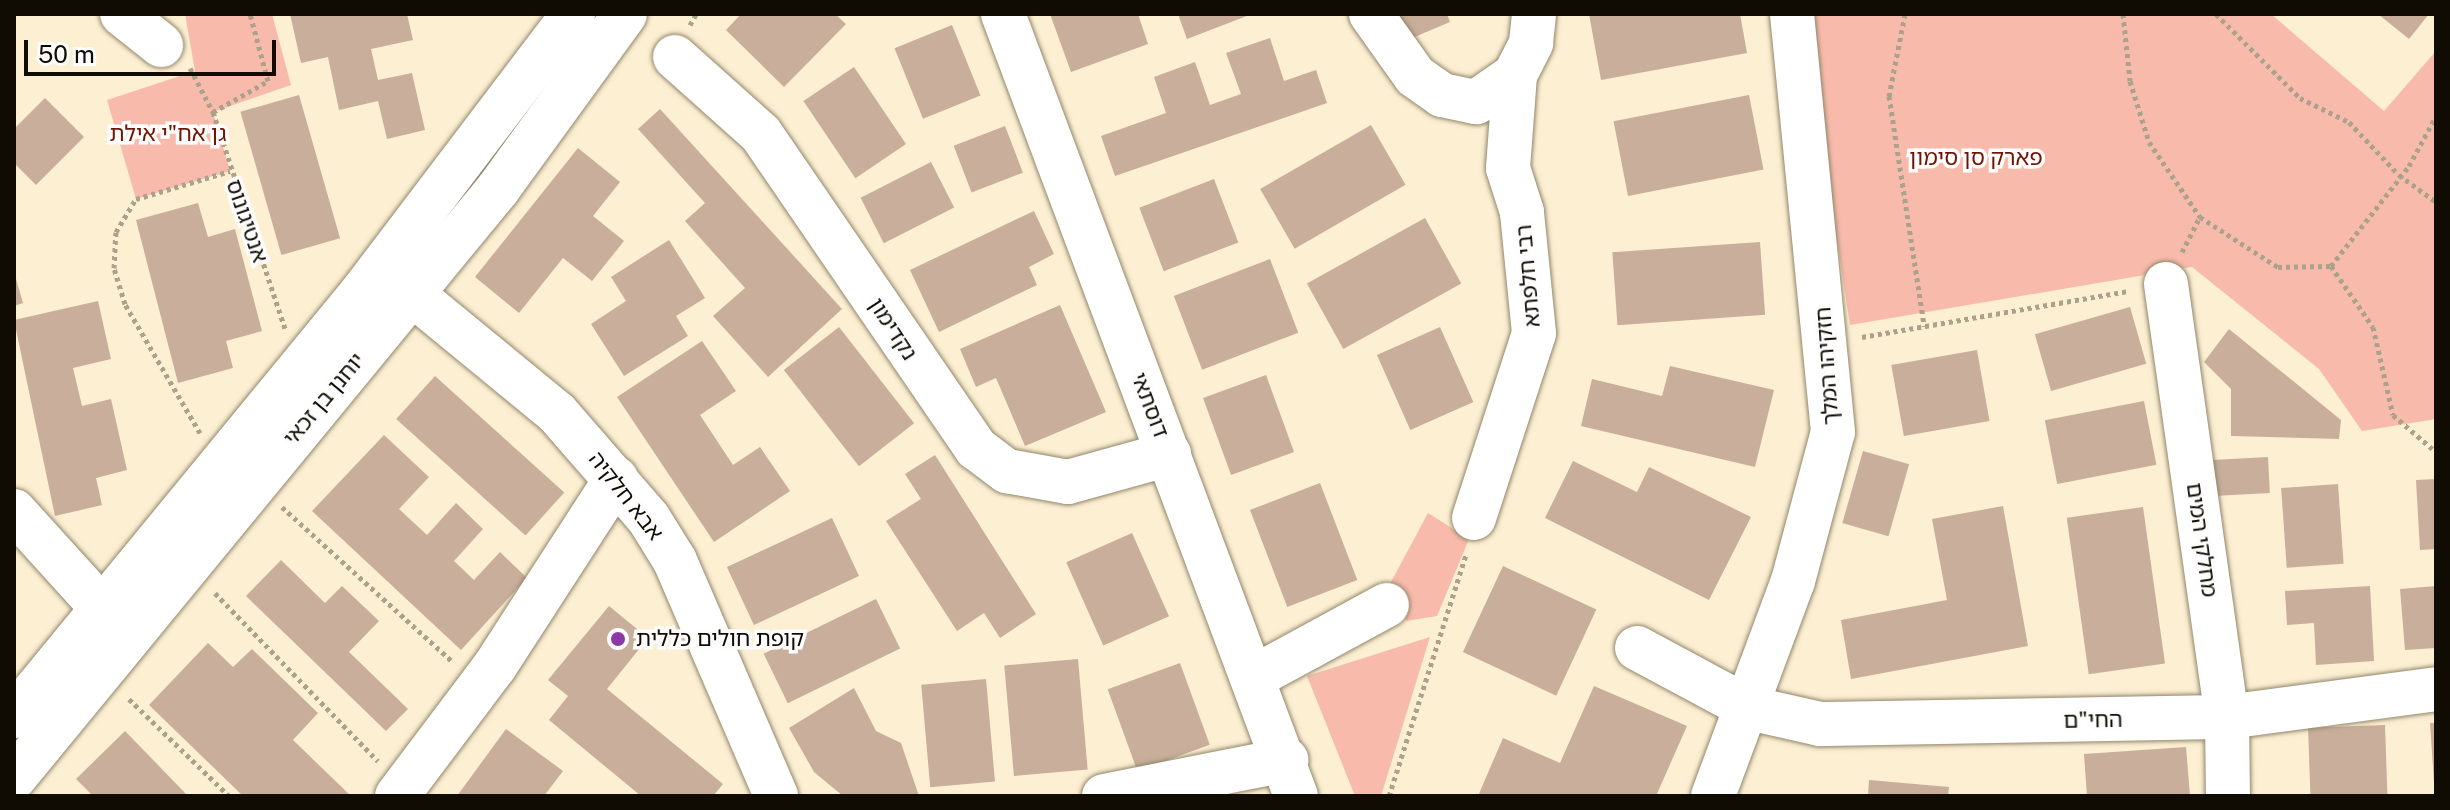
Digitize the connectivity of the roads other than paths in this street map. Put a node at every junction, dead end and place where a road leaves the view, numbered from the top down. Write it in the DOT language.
graph roads {
  1 [pos="122,14"];
  2 [pos="573,14"];
  3 [pos="625,14"];
  4 [pos="1003,14"];
  5 [pos="1371,14"];
  6 [pos="1534,14"];
  7 [pos="1792,14"];
  8 [pos="161,45"];
  9 [pos="675,57"];
  10 [pos="1515,75"];
  11 [pos="397,281"];
  12 [pos="2166,284"];
  13 [pos="1169,454"];
  14 [pos="616,479"];
  15 [pos="14,511"];
  16 [pos="1474,518"];
  17 [pos="1387,605"];
  18 [pos="114,622"];
  19 [pos="1637,648"];
  20 [pos="1256,676"];
  21 [pos="2436,689"];
  22 [pos="1749,708"];
  23 [pos="14,716"];
  24 [pos="2227,717"];
  25 [pos="14,778"];
  26 [pos="1291,778"];
  27 [pos="401,792"];
  28 [pos="776,796"];
  29 [pos="1104,796"];
  30 [pos="1713,796"];
  31 [pos="2228,796"];
  1 -- 8 [label="street"];
  2 -- 11 [label="street, יוחנן בן זכאי"];
  3 -- 11 [label="street, יוחנן בן זכאי"];
  4 -- 13 [label="street, דוסתאי"];
  5 -- 10 [label="street"];
  6 -- 10 [label="street"];
  7 -- 22 [label="street, חזקיהו המלך"];
  9 -- 13 [label="street, נקדימון"];
  10 -- 16 [label="street, רבי חלפתא"];
  11 -- 14 [label="street, אבא חלקיה"];
  11 -- 18 [label="street, יוחנן בן זכאי"];
  11 -- 18 [label="street, יוחנן בן זכאי"];
  12 -- 24 [label="street, מחלקי המים"];
  13 -- 20 [label="street, דוסתאי"];
  14 -- 27 [label="street"];
  14 -- 28 [label="street, אבא חלקיה"];
  15 -- 18 [label="street"];
  17 -- 20 [label="street"];
  18 -- 23 [label="street, יוחנן בן זכאי"];
  18 -- 25 [label="street, יוחנן בן זכאי"];
  19 -- 22 [label="street, החי\"ם"];
  20 -- 26 [label="street, דוסתאי"];
  21 -- 24 [label="street, החי\"ם"];
  22 -- 24 [label="street, החי\"ם"];
  22 -- 30 [label="street, חזקיהו המלך"];
  24 -- 31 [label="street, מחלקי המים"];
  26 -- 29 [label="street"];
}
